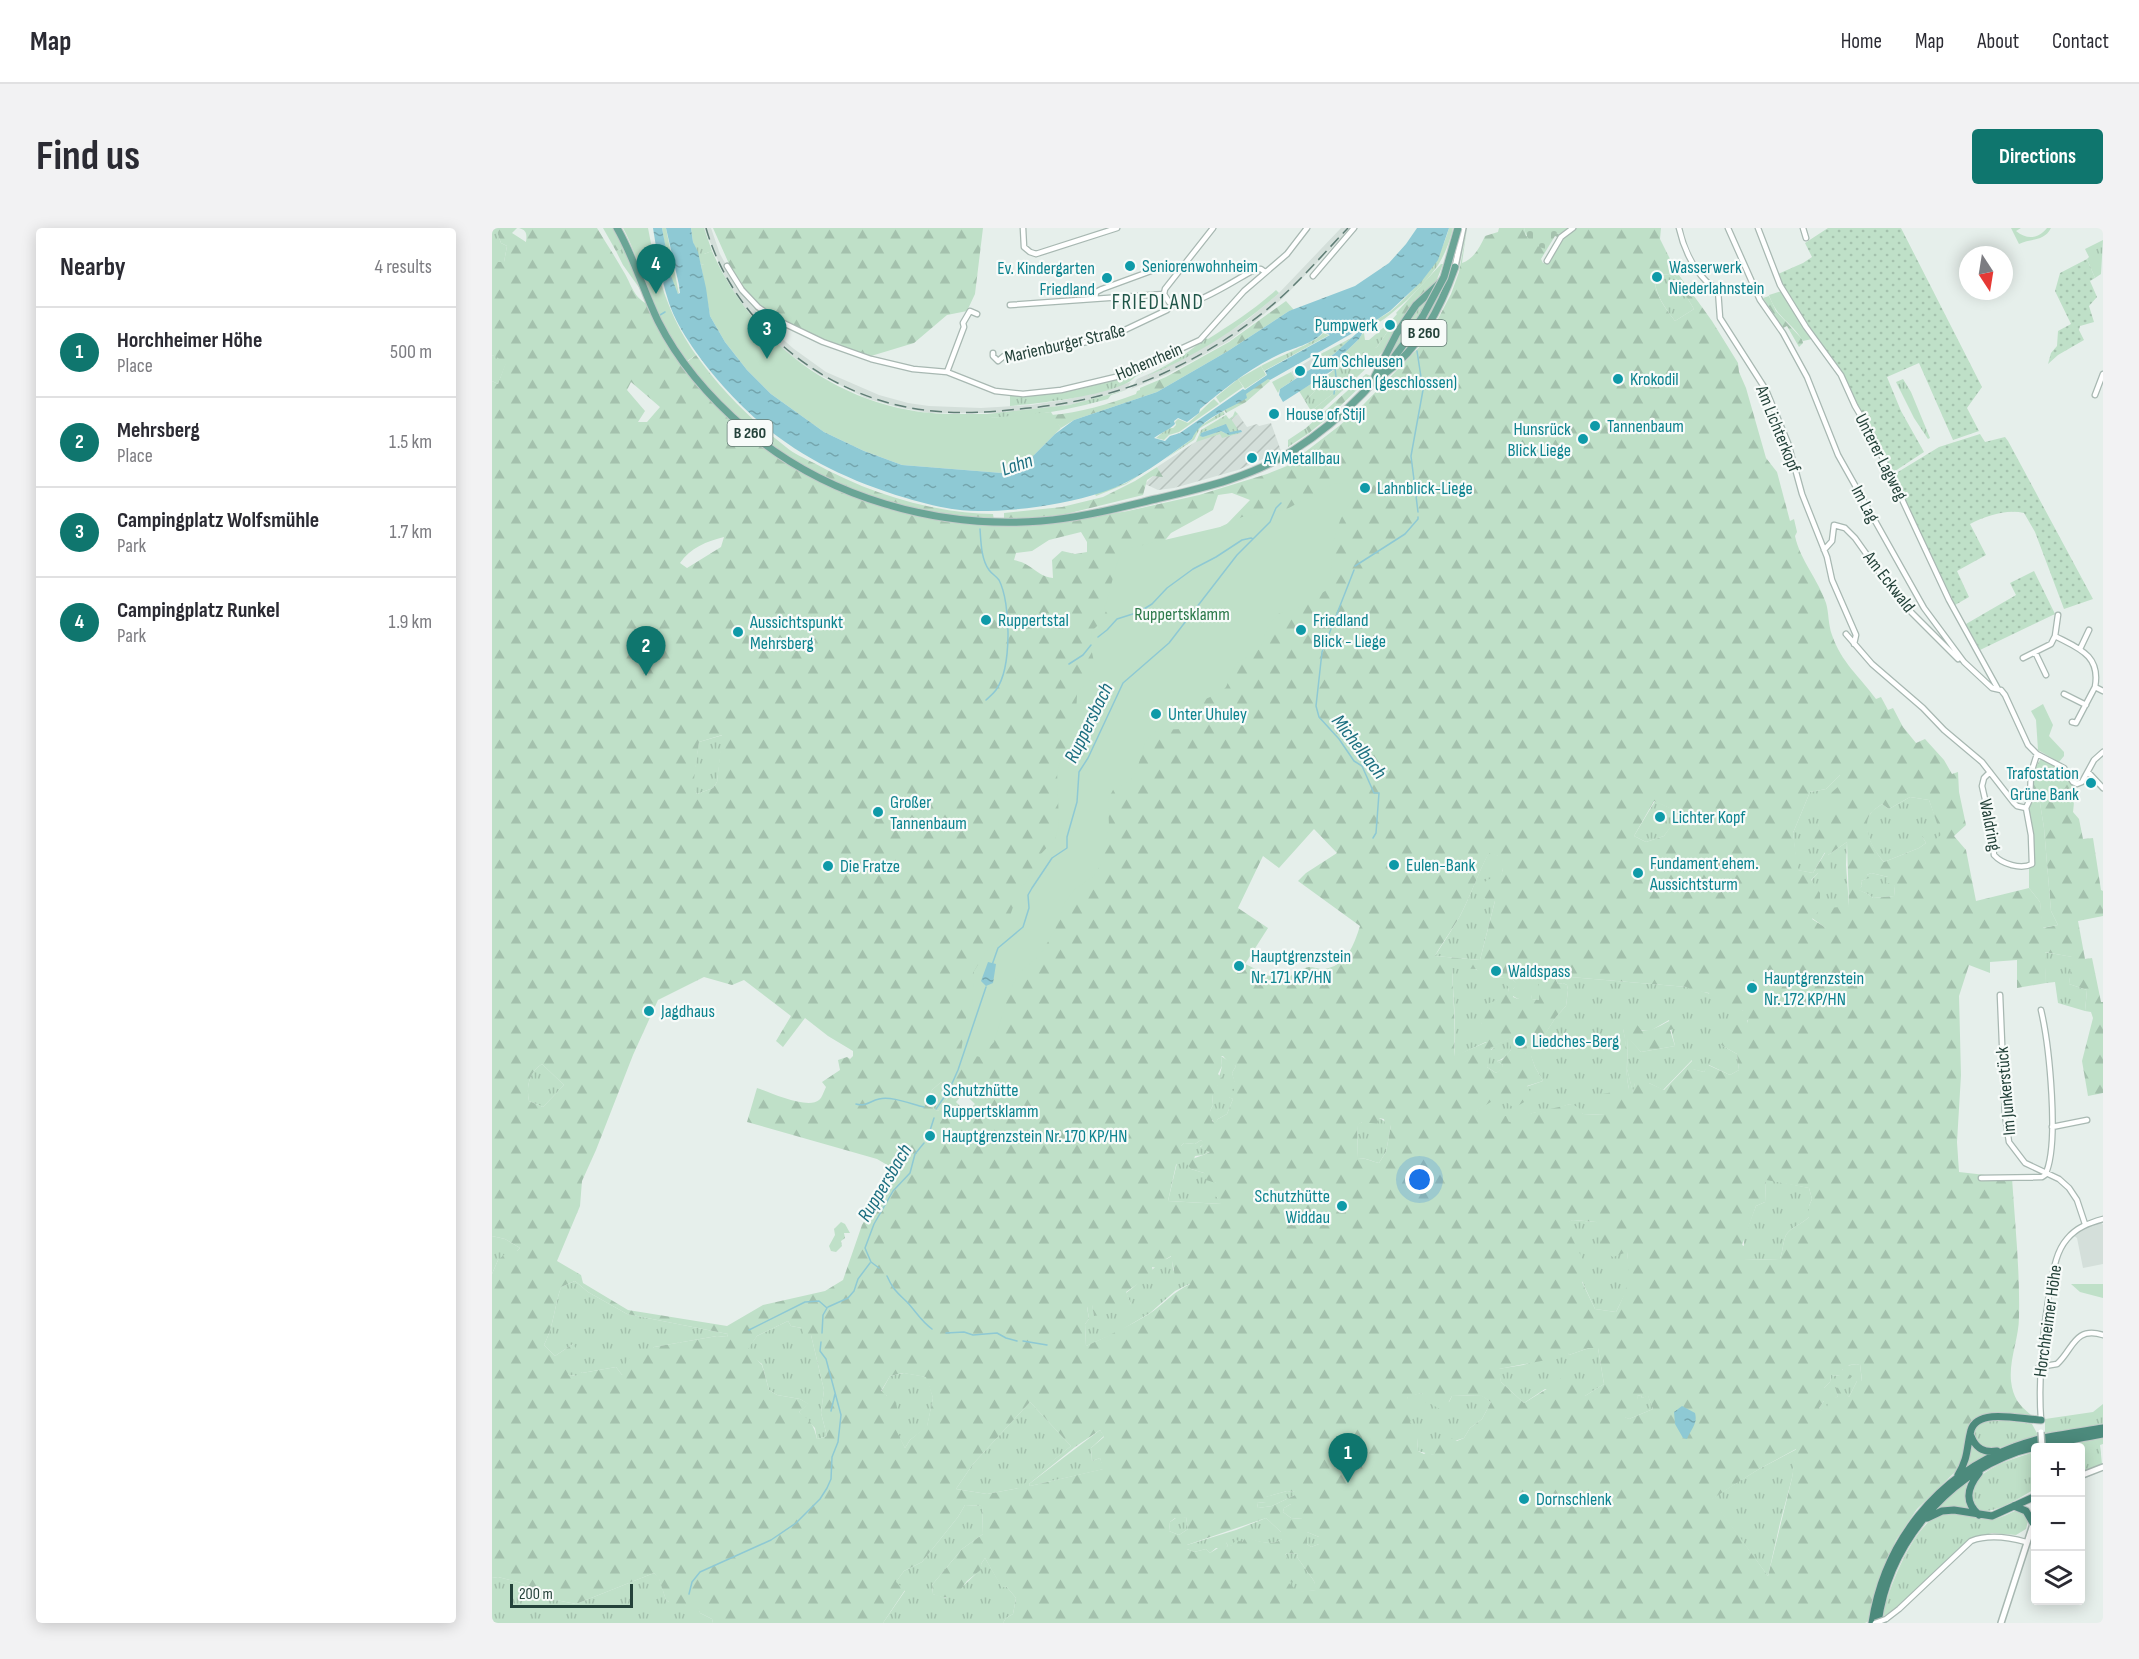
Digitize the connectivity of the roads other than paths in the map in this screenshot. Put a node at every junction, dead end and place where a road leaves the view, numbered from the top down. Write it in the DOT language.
graph roads {
  1 [pos="617,228"];
  2 [pos="1023,228"];
  3 [pos="1116,228"];
  4 [pos="1213,228"];
  5 [pos="1307,228"];
  6 [pos="1354,228"];
  7 [pos="1458,228"];
  8 [pos="1463,228"];
  9 [pos="1573,228"];
  10 [pos="1679,228"];
  11 [pos="1728,228"];
  12 [pos="1758,228"];
  13 [pos="1803,228"];
  14 [pos="1806,238"];
  15 [pos="1547,261"];
  16 [pos="727,266"];
  17 [pos="1455,267"];
  18 [pos="1151,272"];
  19 [pos="1265,272"];
  20 [pos="1313,276"];
  21 [pos="1164,294"];
  22 [pos="1095,299"];
  23 [pos="1010,305"];
  24 [pos="1172,305"];
  25 [pos="976,314"];
  26 [pos="993,353"];
  27 [pos="947,372"];
  28 [pos="2103,374"];
  29 [pos="1371,384"];
  30 [pos="2095,395"];
  31 [pos="1824,550"];
  32 [pos="2058,615"];
  33 [pos="2089,630"];
  34 [pos="1846,634"];
  35 [pos="2055,636"];
  36 [pos="1854,644"];
  37 [pos="2080,649"];
  38 [pos="2034,652"];
  39 [pos="2023,658"];
  40 [pos="1964,662"];
  41 [pos="2046,675"];
  42 [pos="2095,687"];
  43 [pos="1998,689"];
  44 [pos="2103,691"];
  45 [pos="2064,694"];
  46 [pos="2086,705"];
  47 [pos="2072,722"];
  48 [pos="2103,752"];
  49 [pos="2037,754"];
  50 [pos="1990,772"];
  51 [pos="2088,772"];
  52 [pos="2103,788"];
  53 [pos="2026,808"];
  54 [pos="2000,995"];
  55 [pos="2042,1010"];
  56 [pos="2087,1120"];
  57 [pos="2052,1127"];
  58 [pos="2046,1174"];
  59 [pos="1981,1178"];
  60 [pos="2103,1219"];
  61 [pos="2085,1224"];
  62 [pos="2103,1335"];
  63 [pos="2040,1366"];
  64 [pos="2041,1420"];
  65 [pos="2103,1428"];
  66 [pos="2103,1434"];
  67 [pos="1971,1436"];
  68 [pos="2042,1443"];
  69 [pos="2006,1450"];
  70 [pos="1984,1467"];
  71 [pos="2103,1467"];
  72 [pos="2085,1474"];
  73 [pos="1955,1479"];
  74 [pos="2034,1497"];
  75 [pos="2014,1506"];
  76 [pos="1979,1515"];
  77 [pos="2031,1516"];
  78 [pos="1922,1520"];
  79 [pos="2031,1528"];
  80 [pos="2026,1542"];
  81 [pos="1875,1623"];
  82 [pos="2001,1623"];
  1 -- 29 [label="main road, B 260"];
  2 -- 3 [label="street"];
  4 -- 21 [label="street"];
  5 -- 19 [label="street, Hohenrhein"];
  6 -- 20 [label="street"];
  7 -- 29 [label="main road, B 260, bridge"];
  8 -- 17 [label="street"];
  9 -- 15 [label="street"];
  10 -- 31 [label="street, Am Lichterkopf"];
  11 -- 40 [label="street, Im Lag"];
  12 -- 43 [label="street, Unterer Lagweg"];
  13 -- 14 [label="street"];
  16 -- 27 [label="street, Hohenrhein"];
  17 -- 29 [label="main road, B 260"];
  17 -- 29 [label="main road, B 260"];
  18 -- 22 [label="street"];
  19 -- 24 [label="street"];
  19 -- 27 [label="street, Hohenrhein"];
  21 -- 22 [label="street"];
  21 -- 24 [label="street"];
  22 -- 23 [label="street"];
  24 -- 26 [label="street, Marienburger Straße"];
  25 -- 27 [label="street"];
  28 -- 30 [label="street"];
  31 -- 36 [label="street, Am Lichterkopf"];
  31 -- 40 [label="street, Am Eckwald"];
  32 -- 35 [label="street"];
  33 -- 37 [label="street"];
  34 -- 36 [label="street"];
  35 -- 37 [label="street"];
  35 -- 38 [label="street"];
  36 -- 50 [label="street"];
  37 -- 42 [label="street"];
  38 -- 39 [label="street"];
  38 -- 41 [label="street"];
  40 -- 43 [label="street, Im Lag"];
  42 -- 44 [label="street"];
  42 -- 46 [label="street"];
  43 -- 49 [label="street, Im Lag"];
  45 -- 46 [label="street"];
  46 -- 47 [label="street"];
  48 -- 51 [label="street"];
  49 -- 51 [label="street"];
  49 -- 53 [label="street"];
  50 -- 53 [label="street"];
  50 -- 53 [label="street, Waldring"];
  51 -- 52 [label="street"];
  54 -- 58 [label="street, Im Junkerstück"];
  55 -- 57 [label="street"];
  56 -- 57 [label="street"];
  57 -- 58 [label="street"];
  58 -- 59 [label="street"];
  58 -- 61 [label="street, Im Junkerstück"];
  60 -- 61 [label="street, Horchheimer Höhe"];
  61 -- 63 [label="street, Horchheimer Höhe"];
  62 -- 63 [label="street"];
  63 -- 64 [label="street, Horchheimer Höhe"];
  64 -- 67 [label="highway"];
  64 -- 68 [label="street, Horchheimer Höhe, bridge"];
  65 -- 69 [label="highway"];
  66 -- 70 [label="highway"];
  67 -- 69 [label="highway"];
  67 -- 73 [label="highway"];
  69 -- 73 [label="highway"];
  70 -- 76 [label="highway"];
  70 -- 78 [label="highway"];
  71 -- 72 [label="street"];
  73 -- 81 [label="highway"];
  74 -- 75 [label="highway"];
  75 -- 76 [label="highway"];
  75 -- 77 [label="highway"];
  76 -- 78 [label="highway"];
  78 -- 81 [label="highway"];
  79 -- 80 [label="street"];
  80 -- 81 [label="street, bridge"];
  80 -- 82 [label="street"];
}
